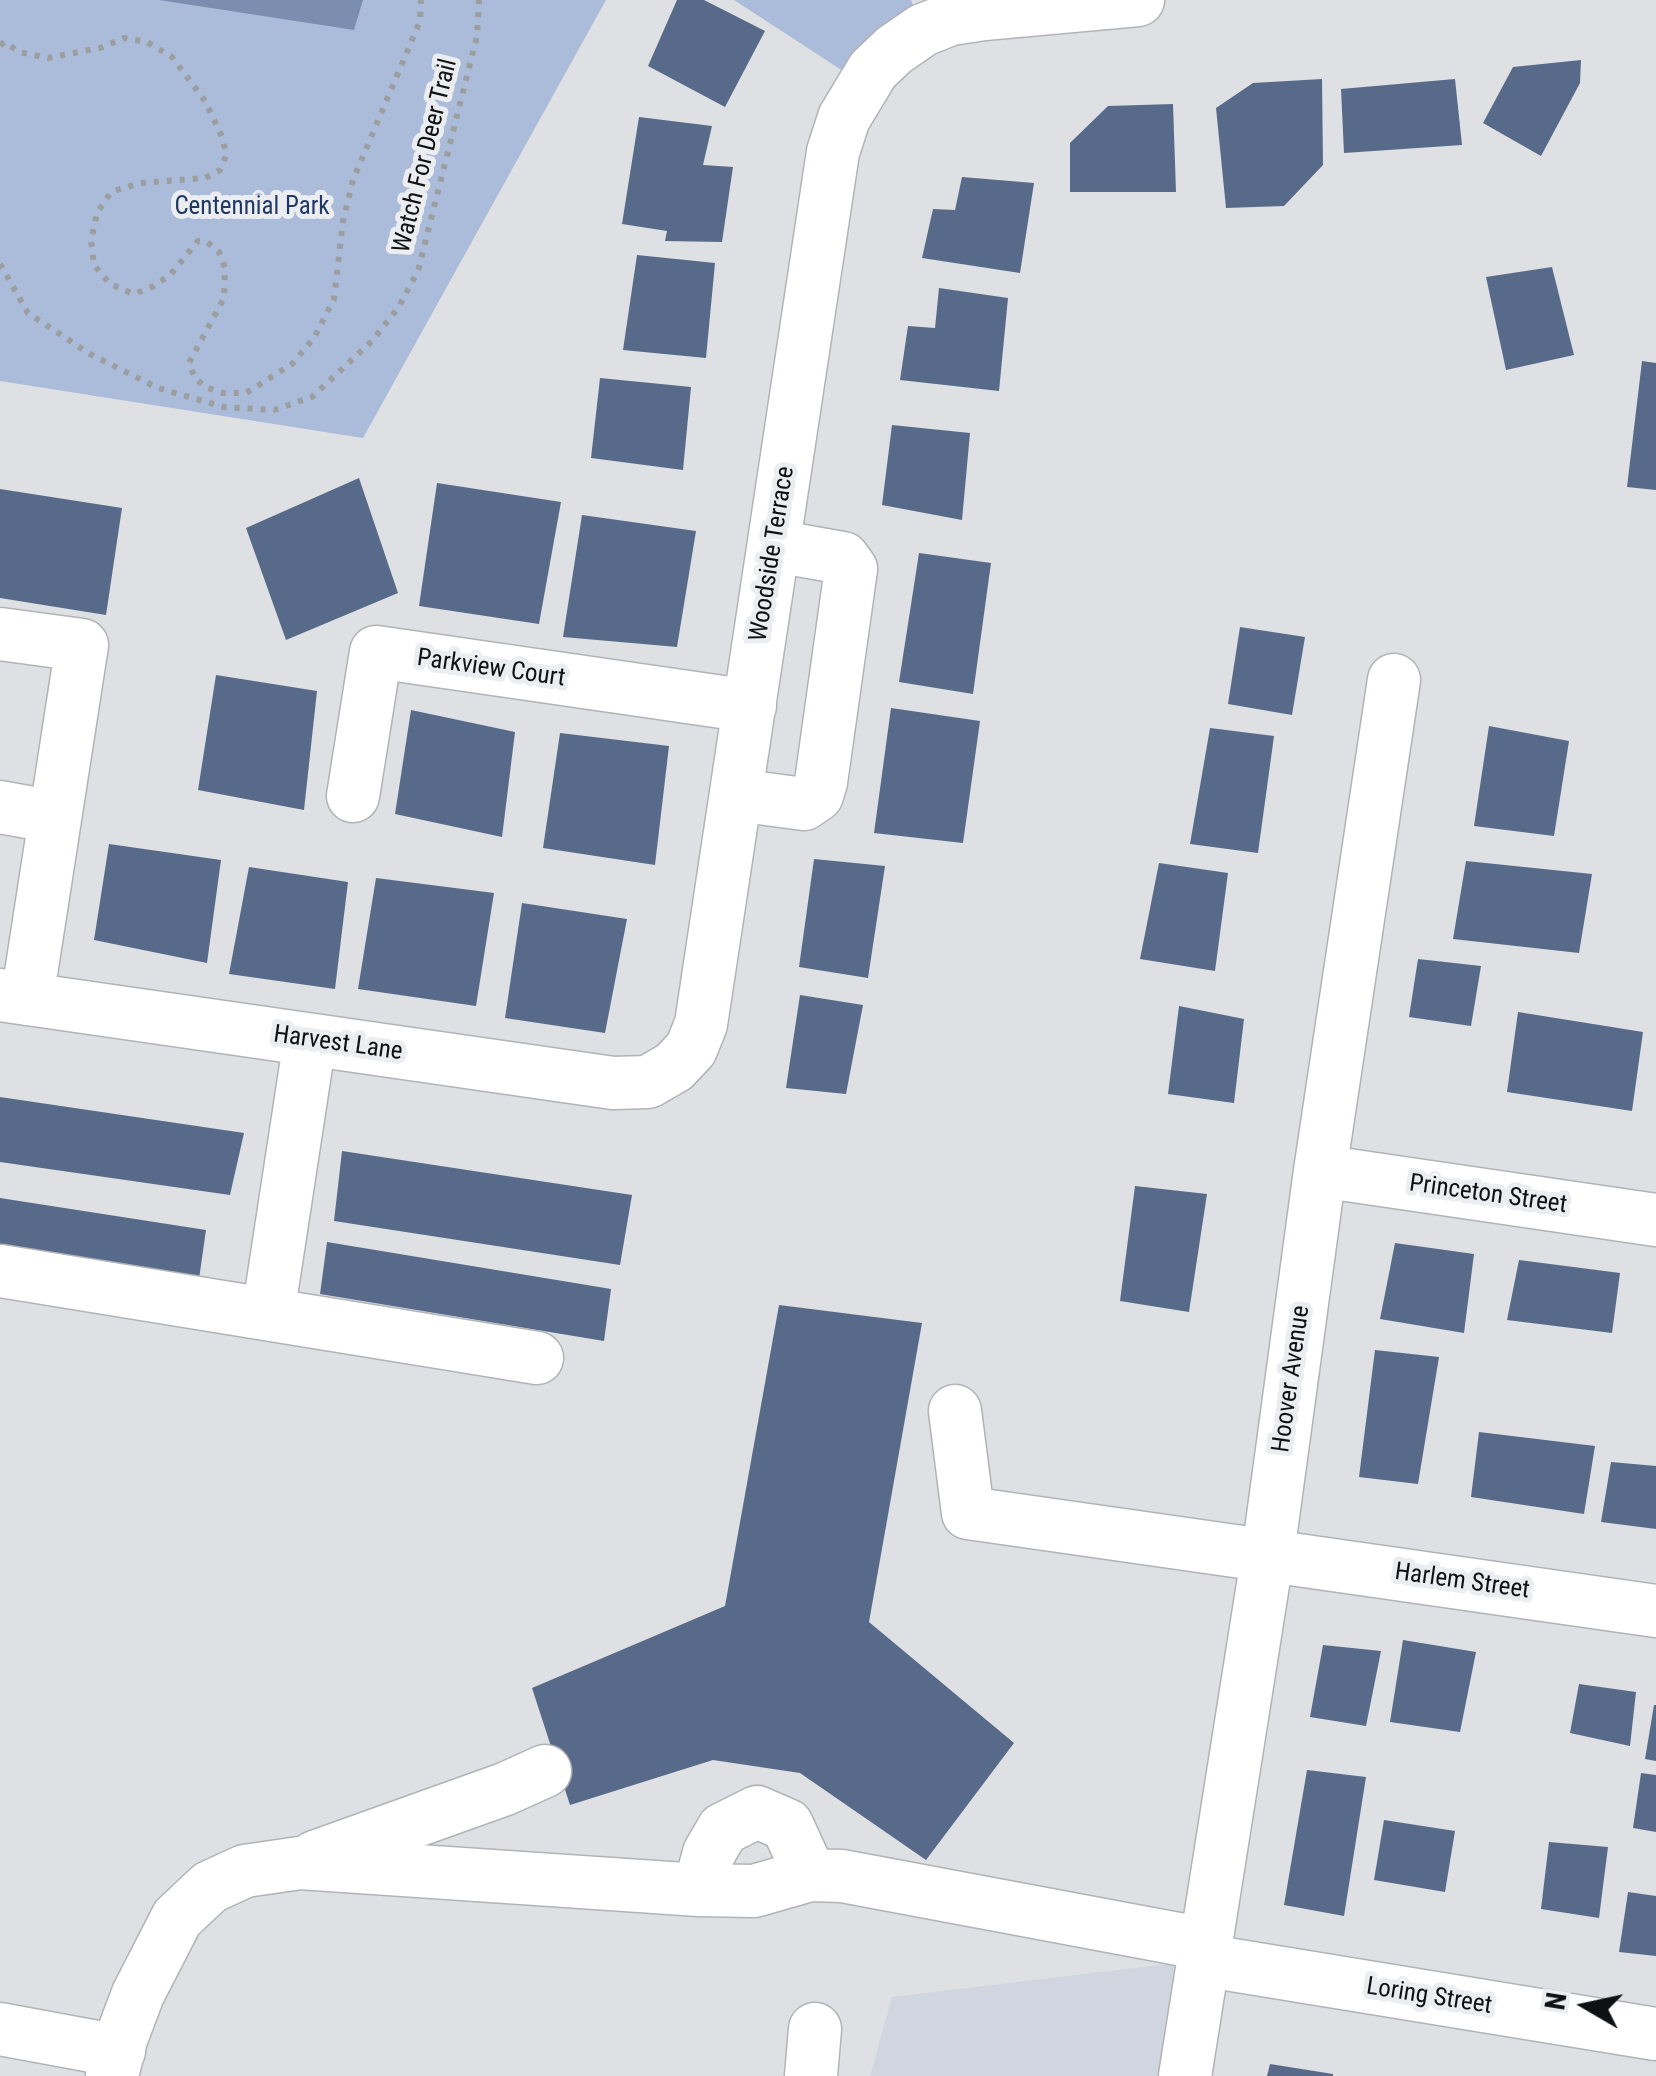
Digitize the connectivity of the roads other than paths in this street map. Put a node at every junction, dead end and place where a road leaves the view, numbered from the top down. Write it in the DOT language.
graph roads {
  1 [pos="1138,0"];
  2 [pos="775,546"];
  3 [pos="0,634"];
  4 [pos="1394,680"];
  5 [pos="752,696"];
  6 [pos="834,697"];
  7 [pos="736,795"];
  8 [pos="353,796"];
  9 [pos="0,808"];
  10 [pos="55,818"];
  11 [pos="14,997"];
  12 [pos="310,1040"];
  13 [pos="674,1067"];
  14 [pos="1320,1171"];
  15 [pos="1656,1220"];
  16 [pos="0,1271"];
  17 [pos="268,1314"];
  18 [pos="538,1358"];
  19 [pos="955,1411"];
  20 [pos="1268,1554"];
  21 [pos="1656,1611"];
  22 [pos="545,1772"];
  23 [pos="300,1863"];
  24 [pos="810,1875"];
  25 [pos="699,1890"];
  26 [pos="1204,1952"];
  27 [pos="0,2029"];
  28 [pos="1656,2034"];
  29 [pos="115,2064"];
  30 [pos="1185,2076"];
  1 -- 2 [label="street, Woodside Terrace"];
  2 -- 5 [label="street, Woodside Terrace"];
  2 -- 6 [label="street"];
  3 -- 10 [label="street"];
  4 -- 14 [label="street, Hoover Avenue"];
  5 -- 6 [label="street"];
  5 -- 7 [label="street, Woodside Terrace"];
  5 -- 8 [label="street, Parkview Court"];
  6 -- 7 [label="street"];
  7 -- 13 [label="street, Woodside Terrace"];
  9 -- 10 [label="street"];
  10 -- 11 [label="street"];
  11 -- 12 [label="street, Harvest Lane"];
  12 -- 13 [label="street, Harvest Lane"];
  12 -- 17 [label="street"];
  14 -- 15 [label="street, Princeton Street"];
  14 -- 20 [label="street, Hoover Avenue"];
  16 -- 17 [label="street"];
  17 -- 18 [label="street"];
  19 -- 20 [label="street, Harlem Street"];
  20 -- 21 [label="street, Harlem Street"];
  20 -- 26 [label="street, Hoover Avenue"];
  22 -- 23 [label="street"];
  23 -- 25 [label="street, Loring Street"];
  23 -- 29 [label="street"];
  24 -- 25 [label="street, Loring Street"];
  24 -- 25 [label="street"];
  24 -- 26 [label="street, Loring Street"];
  26 -- 28 [label="street, Loring Street"];
  26 -- 30 [label="street, Hoover Avenue"];
  27 -- 29 [label="street"];
}
